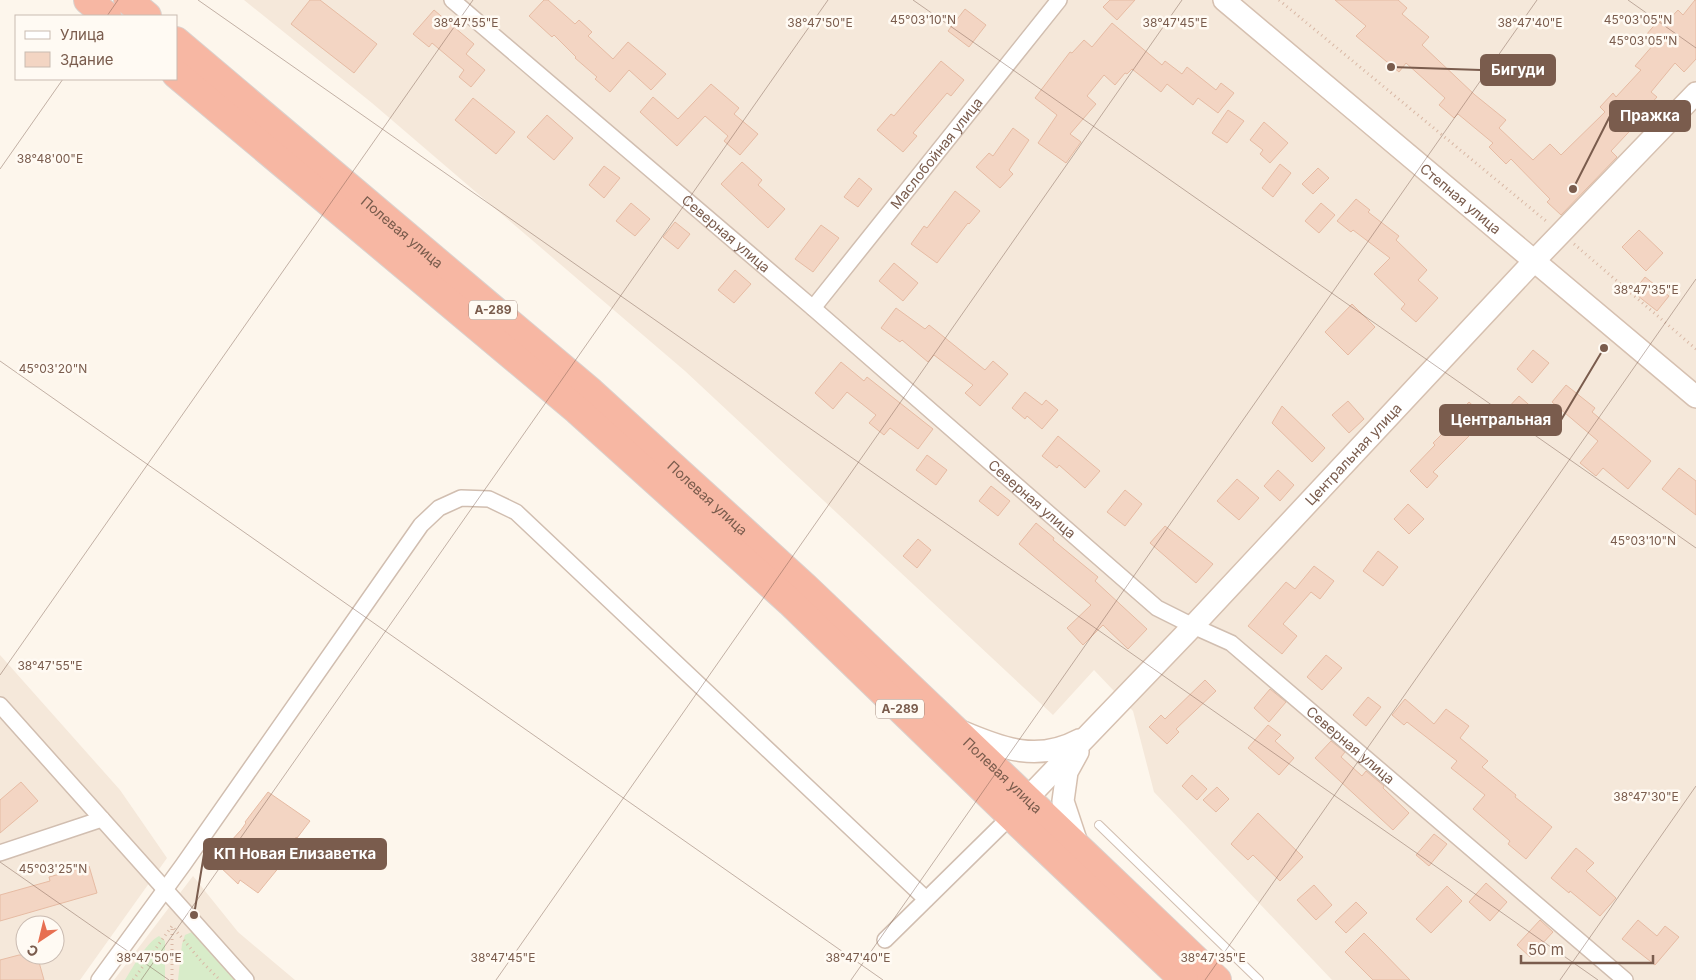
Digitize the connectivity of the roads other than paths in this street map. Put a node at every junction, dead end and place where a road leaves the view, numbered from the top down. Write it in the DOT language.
graph roads {
  1 [pos="88,0"];
  2 [pos="128,0"];
  3 [pos="452,0"];
  4 [pos="1059,0"];
  5 [pos="1224,0"];
  6 [pos="106,15"];
  7 [pos="146,15"];
  8 [pos="178,43"];
  9 [pos="178,76"];
  10 [pos="1696,92"];
  11 [pos="1535,260"];
  12 [pos="813,308"];
  13 [pos="1696,396"];
  14 [pos="1193,626"];
  15 [pos="0,705"];
  16 [pos="950,727"];
  17 [pos="1086,736"];
  18 [pos="1018,807"];
  19 [pos="102,819"];
  20 [pos="1100,825"];
  21 [pos="1079,849"];
  22 [pos="0,853"];
  23 [pos="169,894"];
  24 [pos="926,898"];
  25 [pos="885,940"];
  26 [pos="99,980"];
  27 [pos="246,980"];
  28 [pos="1184,980"];
  29 [pos="1217,980"];
  30 [pos="1259,980"];
  31 [pos="1625,980"];
  1 -- 6 [label="highway"];
  2 -- 7 [label="highway"];
  3 -- 12 [label="street, Северная улица"];
  4 -- 12 [label="street, Маслобойная улица"];
  5 -- 11 [label="street, Степная улица"];
  8 -- 16 [label="highway, Полевая улица / А-289"];
  9 -- 18 [label="highway, Полевая улица / А-289"];
  10 -- 11 [label="street, Центральная улица"];
  11 -- 13 [label="street, Степная улица"];
  11 -- 14 [label="street, Центральная улица"];
  12 -- 14 [label="street, Северная улица"];
  14 -- 17 [label="street, Центральная улица"];
  14 -- 31 [label="street, Северная улица"];
  15 -- 19 [label="street"];
  16 -- 17 [label="street, А-289"];
  16 -- 18 [label="highway, Полевая улица / А-289"];
  17 -- 18 [label="street, Центральная улица"];
  17 -- 21 [label="street, А-289"];
  18 -- 21 [label="highway, Полевая улица / А-289"];
  18 -- 24 [label="street"];
  18 -- 28 [label="highway, Полевая улица / А-289"];
  19 -- 22 [label="street"];
  19 -- 23 [label="street"];
  20 -- 30 [label="lane"];
  21 -- 29 [label="highway, Полевая улица / А-289"];
  23 -- 24 [label="street"];
  23 -- 26 [label="street"];
  23 -- 27 [label="street"];
  24 -- 25 [label="street"];
}
